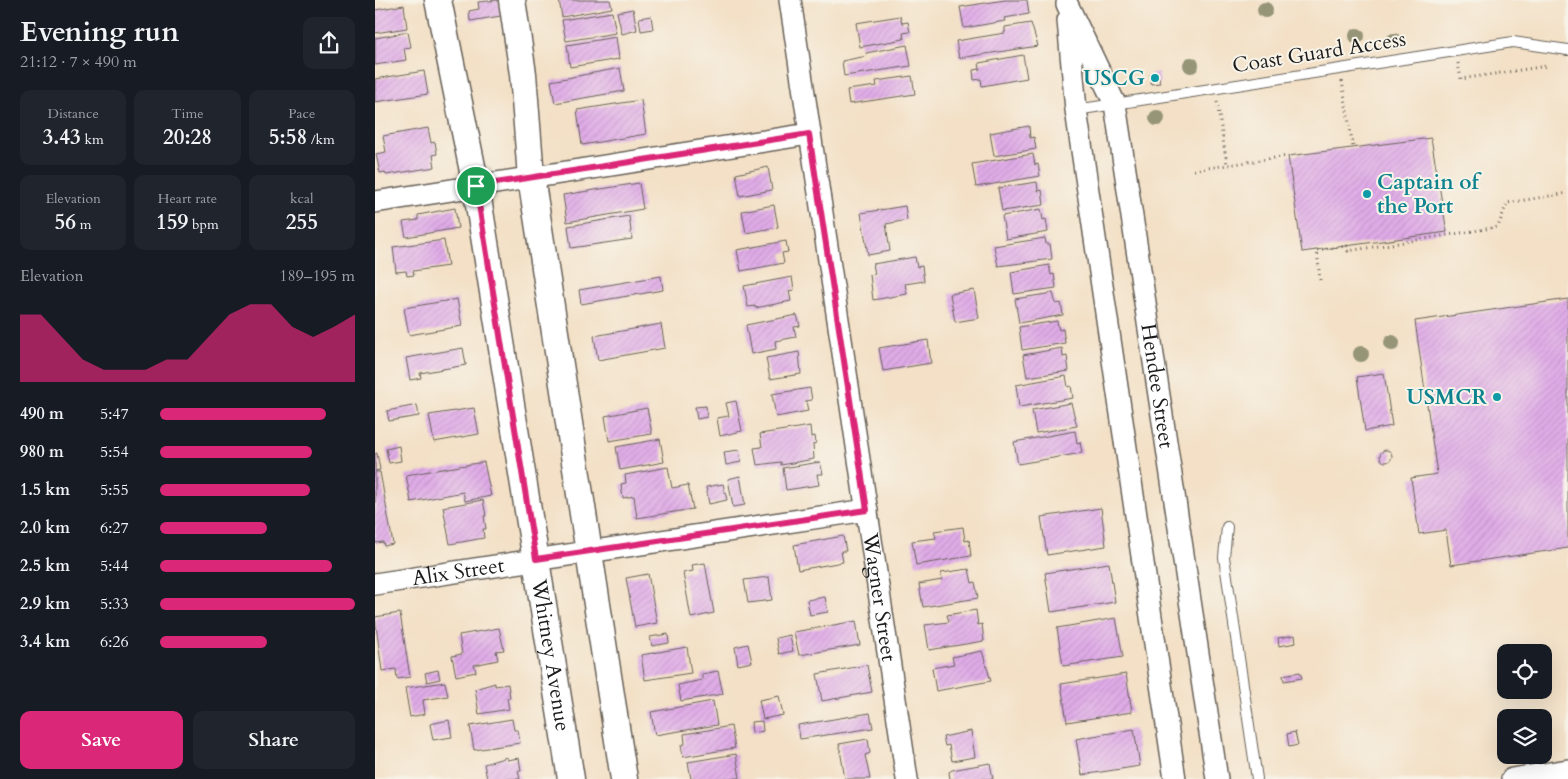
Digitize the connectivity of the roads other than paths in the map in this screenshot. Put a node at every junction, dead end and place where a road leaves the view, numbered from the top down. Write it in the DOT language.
graph roads {
  1 [pos="438,0"];
  2 [pos="512,0"];
  3 [pos="789,0"];
  4 [pos="1067,2"];
  5 [pos="1568,50"];
  6 [pos="1115,104"];
  7 [pos="1077,110"];
  8 [pos="809,134"];
  9 [pos="531,178"];
  10 [pos="476,186"];
  11 [pos="375,202"];
  12 [pos="867,510"];
  13 [pos="1227,527"];
  14 [pos="589,551"];
  15 [pos="536,559"];
  16 [pos="375,584"];
  17 [pos="1568,770"];
  18 [pos="571,779"];
  19 [pos="624,779"];
  20 [pos="907,779"];
  21 [pos="1175,779"];
  22 [pos="1217,779"];
  23 [pos="1257,779"];
  24 [pos="1512,779"];
  1 -- 10 [label="street, Whitney Avenue"];
  2 -- 9 [label="street"];
  3 -- 8 [label="street, Wagner Street"];
  4 -- 6 [label="street, Hendee Street"];
  4 -- 7 [label="street, Hendee Street"];
  5 -- 6 [label="lane, Coast Guard Access"];
  6 -- 7 [label="lane, Coast Guard Access"];
  6 -- 22 [label="street, Hendee Street"];
  7 -- 21 [label="street, Hendee Street"];
  8 -- 9 [label="street"];
  8 -- 12 [label="street, Wagner Street"];
  9 -- 10 [label="street"];
  9 -- 14 [label="street"];
  10 -- 11 [label="street"];
  10 -- 15 [label="street, Whitney Avenue"];
  12 -- 14 [label="street, Alix Street"];
  12 -- 20 [label="street, Wagner Street"];
  13 -- 23 [label="lane"];
  14 -- 15 [label="street, Alix Street"];
  14 -- 19 [label="street"];
  15 -- 16 [label="street, Alix Street"];
  15 -- 18 [label="street, Whitney Avenue"];
  17 -- 24 [label="street"];
}
